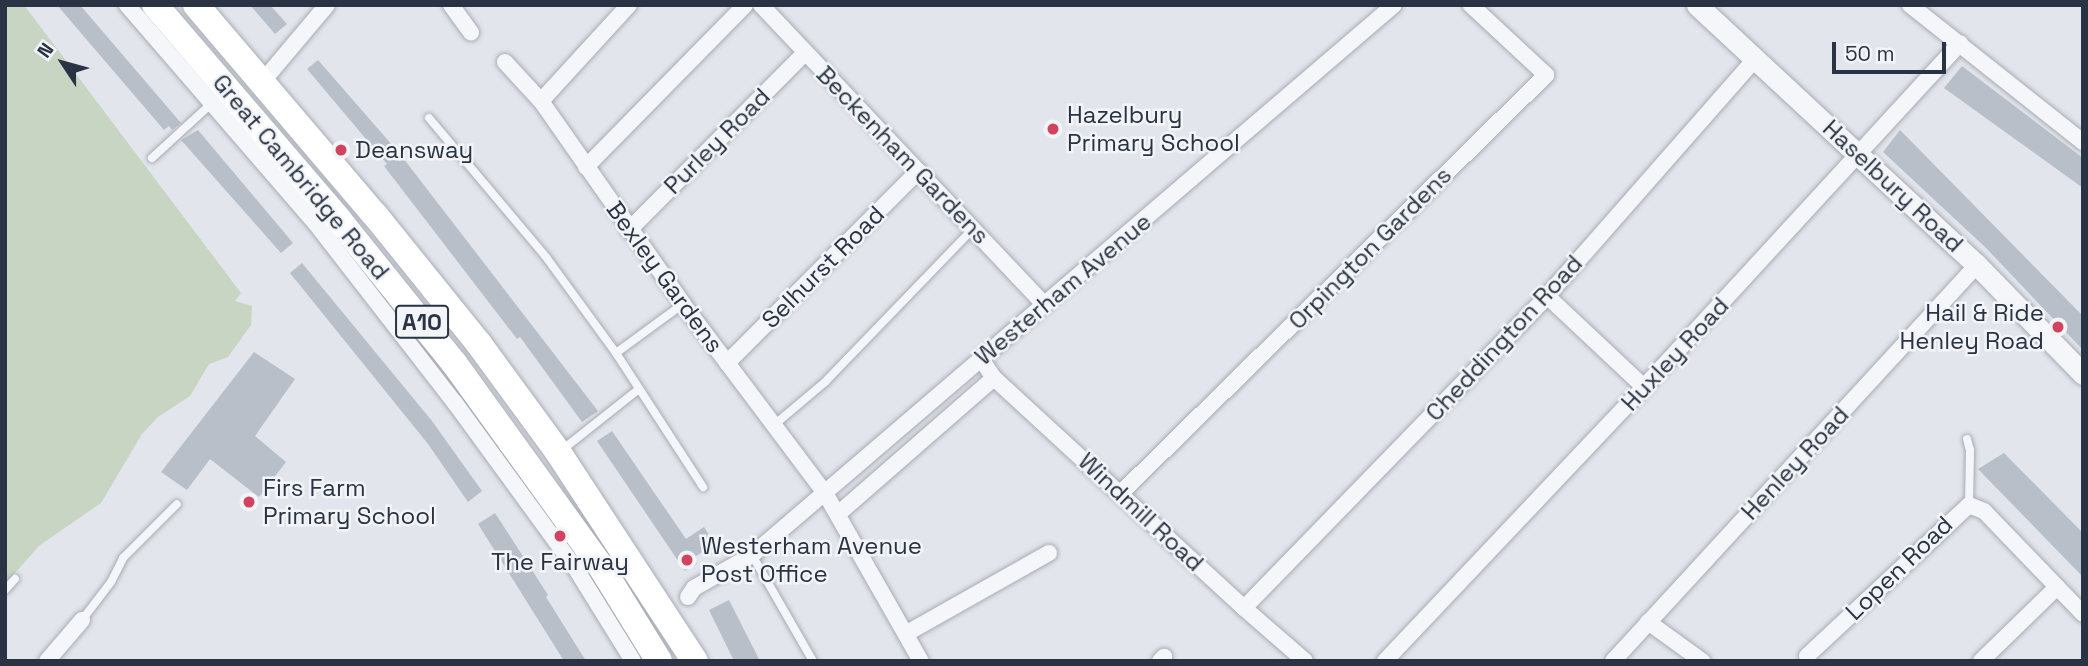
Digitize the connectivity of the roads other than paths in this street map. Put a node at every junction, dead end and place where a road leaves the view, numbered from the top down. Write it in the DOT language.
graph roads {
  1 [pos="127,5"];
  2 [pos="155,5"];
  3 [pos="196,5"];
  4 [pos="327,5"];
  5 [pos="451,5"];
  6 [pos="629,5"];
  7 [pos="745,5"];
  8 [pos="761,5"];
  9 [pos="1394,5"];
  10 [pos="1471,5"];
  11 [pos="1697,5"];
  12 [pos="1910,5"];
  13 [pos="471,33"];
  14 [pos="1960,43"];
  15 [pos="805,52"];
  16 [pos="1755,59"];
  17 [pos="505,62"];
  18 [pos="263,81"];
  19 [pos="541,102"];
  20 [pos="212,103"];
  21 [pos="429,118"];
  22 [pos="2083,142"];
  23 [pos="1860,154"];
  24 [pos="152,158"];
  25 [pos="586,167"];
  26 [pos="918,171"];
  27 [pos="331,227"];
  28 [pos="973,229"];
  29 [pos="629,230"];
  30 [pos="1978,265"];
  31 [pos="1547,296"];
  32 [pos="683,304"];
  33 [pos="1045,305"];
  34 [pos="616,353"];
  35 [pos="981,359"];
  36 [pos="727,363"];
  37 [pos="2083,374"];
  38 [pos="994,378"];
  39 [pos="1644,387"];
  40 [pos="639,389"];
  41 [pos="903,424"];
  42 [pos="774,425"];
  43 [pos="1966,439"];
  44 [pos="918,444"];
  45 [pos="558,452"];
  46 [pos="703,487"];
  47 [pos="825,493"];
  48 [pos="1121,493"];
  49 [pos="177,504"];
  50 [pos="1969,505"];
  51 [pos="838,514"];
  52 [pos="1049,552"];
  53 [pos="752,555"];
  54 [pos="15,579"];
  55 [pos="2057,587"];
  56 [pos="5,590"];
  57 [pos="1244,608"];
  58 [pos="664,611"];
  59 [pos="2083,614"];
  60 [pos="82,620"];
  61 [pos="1648,622"];
  62 [pos="906,633"];
  63 [pos="1807,656"];
  64 [pos="47,661"];
  65 [pos="633,661"];
  66 [pos="659,661"];
  67 [pos="695,661"];
  68 [pos="813,661"];
  69 [pos="920,661"];
  70 [pos="1305,661"];
  71 [pos="1385,661"];
  72 [pos="1612,661"];
  73 [pos="1702,661"];
  74 [pos="1981,661"];
  1 -- 20 [label="street"];
  2 -- 27 [label="highway, Great Cambridge Road / A10"];
  3 -- 18 [label="highway, Great Cambridge Road / A10"];
  4 -- 18 [label="street"];
  5 -- 13 [label="street"];
  6 -- 19 [label="street"];
  7 -- 25 [label="street"];
  8 -- 15 [label="street, Beckenham Gardens"];
  9 -- 33 [label="street, Westerham Avenue"];
  10 -- 48 [label="street, Orpington Gardens"];
  11 -- 16 [label="street, Haselbury Road"];
  12 -- 14 [label="street"];
  14 -- 22 [label="street"];
  14 -- 23 [label="street, Huxley Road"];
  15 -- 26 [label="street, Beckenham Gardens"];
  15 -- 29 [label="street, Purley Road"];
  16 -- 23 [label="street, Haselbury Road"];
  16 -- 31 [label="street, Cheddington Road"];
  17 -- 19 [label="street, Bexley Gardens"];
  18 -- 45 [label="highway, Great Cambridge Road / A10"];
  19 -- 25 [label="street, Bexley Gardens"];
  20 -- 24 [label="lane"];
  20 -- 27 [label="street"];
  21 -- 34 [label="lane"];
  23 -- 30 [label="street, Haselbury Road"];
  23 -- 39 [label="street, Huxley Road"];
  25 -- 29 [label="street, Bexley Gardens"];
  26 -- 28 [label="street, Beckenham Gardens"];
  26 -- 36 [label="street, Selhurst Road"];
  27 -- 65 [label="street"];
  27 -- 66 [label="highway, Great Cambridge Road / A10"];
  28 -- 33 [label="street, Beckenham Gardens"];
  28 -- 42 [label="lane"];
  29 -- 32 [label="street, Bexley Gardens"];
  30 -- 37 [label="street, Haselbury Road"];
  30 -- 61 [label="street, Henley Road"];
  31 -- 39 [label="street"];
  31 -- 57 [label="street, Cheddington Road"];
  32 -- 34 [label="lane"];
  32 -- 36 [label="street, Bexley Gardens"];
  33 -- 35 [label="street, Westerham Avenue"];
  34 -- 40 [label="lane"];
  35 -- 38 [label="street, Windmill Road"];
  35 -- 41 [label="street, Westerham Avenue"];
  36 -- 42 [label="street, Bexley Gardens"];
  38 -- 44 [label="street, Westerham Avenue"];
  38 -- 48 [label="street, Windmill Road"];
  39 -- 71 [label="street, Huxley Road"];
  40 -- 45 [label="lane"];
  40 -- 46 [label="lane"];
  41 -- 44 [label="street"];
  41 -- 47 [label="street, Westerham Avenue"];
  42 -- 47 [label="street, Bexley Gardens"];
  43 -- 50 [label="lane"];
  44 -- 51 [label="street, Westerham Avenue"];
  45 -- 58 [label="highway, Great Cambridge Road / A10"];
  47 -- 51 [label="street, Bexley Gardens"];
  47 -- 53 [label="street, Westerham Avenue"];
  48 -- 57 [label="street, Windmill Road"];
  49 -- 60 [label="lane"];
  50 -- 55 [label="street, Lopen Road"];
  50 -- 63 [label="street, Lopen Road"];
  51 -- 62 [label="street, Bexley Gardens"];
  52 -- 62 [label="street"];
  53 -- 58 [label="street, Westerham Avenue"];
  53 -- 68 [label="lane"];
  54 -- 56 [label="lane"];
  55 -- 59 [label="street, Lopen Road"];
  55 -- 74 [label="street"];
  57 -- 70 [label="street, Windmill Road"];
  58 -- 67 [label="highway, Great Cambridge Road / A10"];
  60 -- 64 [label="street"];
  61 -- 72 [label="street, Henley Road"];
  61 -- 73 [label="street"];
  62 -- 69 [label="street, Bexley Gardens"];
}
